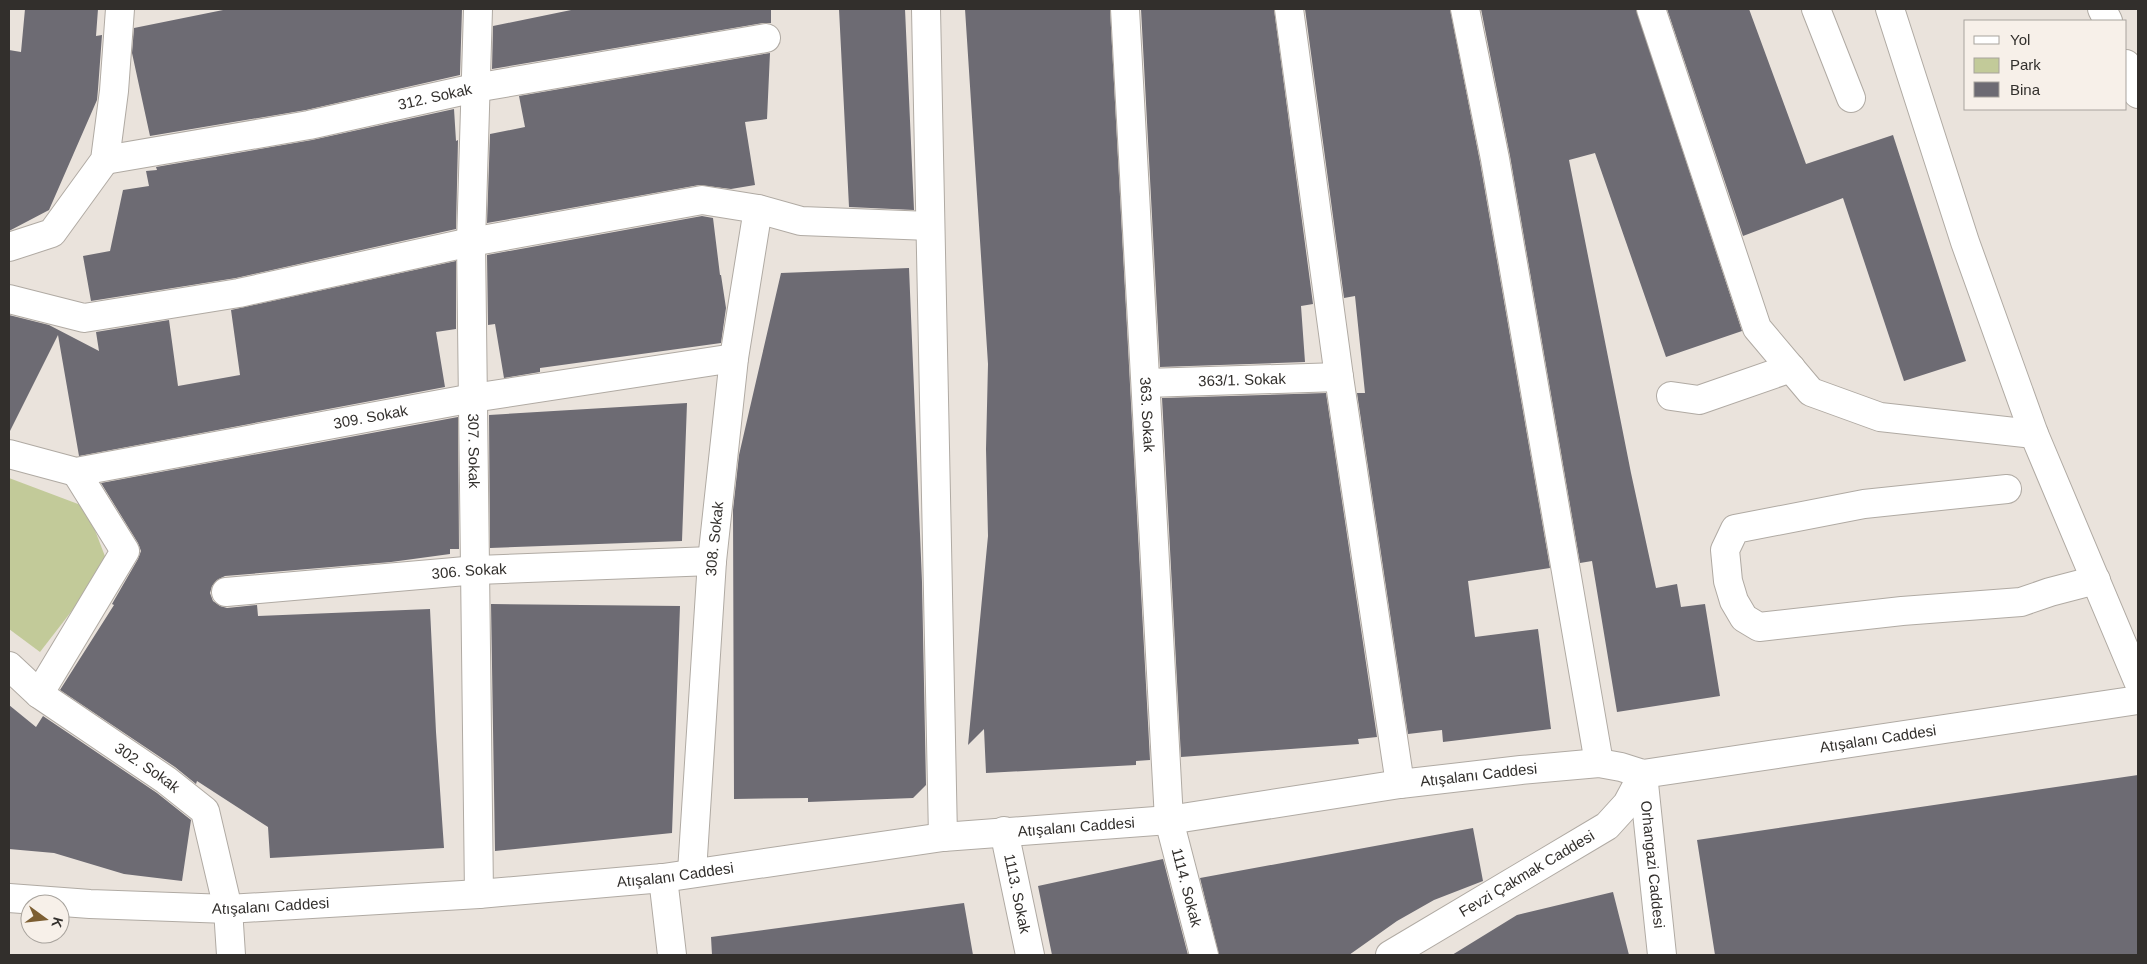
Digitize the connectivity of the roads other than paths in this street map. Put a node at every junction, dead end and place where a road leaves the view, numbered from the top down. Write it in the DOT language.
graph roads {
  1 [pos="120,9"];
  2 [pos="478,9"];
  3 [pos="926,9"];
  4 [pos="1125,9"];
  5 [pos="1290,9"];
  6 [pos="1465,9"];
  7 [pos="1651,9"];
  8 [pos="1816,9"];
  9 [pos="1890,9"];
  10 [pos="766,38"];
  11 [pos="2127,66"];
  12 [pos="475,88"];
  13 [pos="2138,94"];
  14 [pos="1851,98"];
  15 [pos="105,160"];
  16 [pos="758,209"];
  17 [pos="930,226"];
  18 [pos="472,242"];
  19 [pos="9,247"];
  20 [pos="9,299"];
  21 [pos="734,358"];
  22 [pos="1791,368"];
  23 [pos="1339,378"];
  24 [pos="1146,383"];
  25 [pos="1672,396"];
  26 [pos="473,398"];
  27 [pos="2034,434"];
  28 [pos="9,454"];
  29 [pos="76,472"];
  30 [pos="2007,488"];
  31 [pos="712,562"];
  32 [pos="477,570"];
  33 [pos="2096,580"];
  34 [pos="226,592"];
  35 [pos="9,666"];
  36 [pos="2138,680"];
  37 [pos="39,694"];
  38 [pos="2138,700"];
  39 [pos="1600,763"];
  40 [pos="1643,774"];
  41 [pos="1400,784"];
  42 [pos="1169,820"];
  43 [pos="1004,831"];
  44 [pos="944,837"];
  45 [pos="692,872"];
  46 [pos="663,878"];
  47 [pos="480,894"];
  48 [pos="9,898"];
  49 [pos="228,909"];
  50 [pos="231,955"];
  51 [pos="672,955"];
  52 [pos="1030,955"];
  53 [pos="1204,955"];
  54 [pos="1390,955"];
  55 [pos="1662,955"];
  1 -- 15 [label="street"];
  2 -- 12 [label="street, 307. Sokak"];
  3 -- 17 [label="street"];
  4 -- 24 [label="street, 363. Sokak"];
  5 -- 23 [label="street"];
  6 -- 39 [label="street"];
  7 -- 22 [label="street"];
  8 -- 14 [label="street"];
  9 -- 27 [label="street"];
  10 -- 12 [label="street, 312. Sokak"];
  11 -- 13 [label="street"];
  12 -- 15 [label="street, 312. Sokak"];
  12 -- 18 [label="street, 307. Sokak"];
  15 -- 19 [label="street"];
  16 -- 17 [label="street"];
  16 -- 18 [label="street"];
  16 -- 21 [label="street, 308. Sokak"];
  17 -- 44 [label="street"];
  18 -- 20 [label="street"];
  18 -- 26 [label="street, 307. Sokak"];
  21 -- 26 [label="street, 309. Sokak"];
  21 -- 31 [label="street, 308. Sokak"];
  22 -- 25 [label="street"];
  22 -- 27 [label="street"];
  23 -- 24 [label="street, 363/1. Sokak"];
  23 -- 41 [label="street"];
  24 -- 42 [label="street, 363. Sokak"];
  26 -- 29 [label="street, 309. Sokak"];
  26 -- 32 [label="street, 307. Sokak"];
  27 -- 33 [label="street"];
  28 -- 29 [label="street, 309. Sokak"];
  29 -- 37 [label="street"];
  30 -- 33 [label="street"];
  31 -- 32 [label="street, 306. Sokak"];
  31 -- 45 [label="street, 308. Sokak"];
  32 -- 34 [label="street, 306. Sokak"];
  32 -- 47 [label="street, 307. Sokak"];
  33 -- 36 [label="street"];
  35 -- 37 [label="street, 302. Sokak"];
  37 -- 49 [label="street, 302. Sokak"];
  38 -- 40 [label="street, Atışalanı Caddesi"];
  39 -- 40 [label="street, Atışalanı Caddesi"];
  39 -- 41 [label="street, Atışalanı Caddesi"];
  40 -- 54 [label="street, Fevzi Çakmak Caddesi"];
  40 -- 55 [label="street, Orhangazi Caddesi"];
  41 -- 42 [label="street, Atışalanı Caddesi"];
  42 -- 43 [label="street, Atışalanı Caddesi"];
  42 -- 53 [label="street, 1114. Sokak"];
  43 -- 44 [label="street, Atışalanı Caddesi"];
  43 -- 52 [label="street, 1113. Sokak"];
  44 -- 45 [label="street, Atışalanı Caddesi"];
  45 -- 46 [label="street, Atışalanı Caddesi"];
  46 -- 47 [label="street, Atışalanı Caddesi"];
  46 -- 51 [label="street"];
  47 -- 49 [label="street, Atışalanı Caddesi"];
  48 -- 49 [label="street, Atışalanı Caddesi"];
  49 -- 50 [label="street, 302. Sokak"];
}
